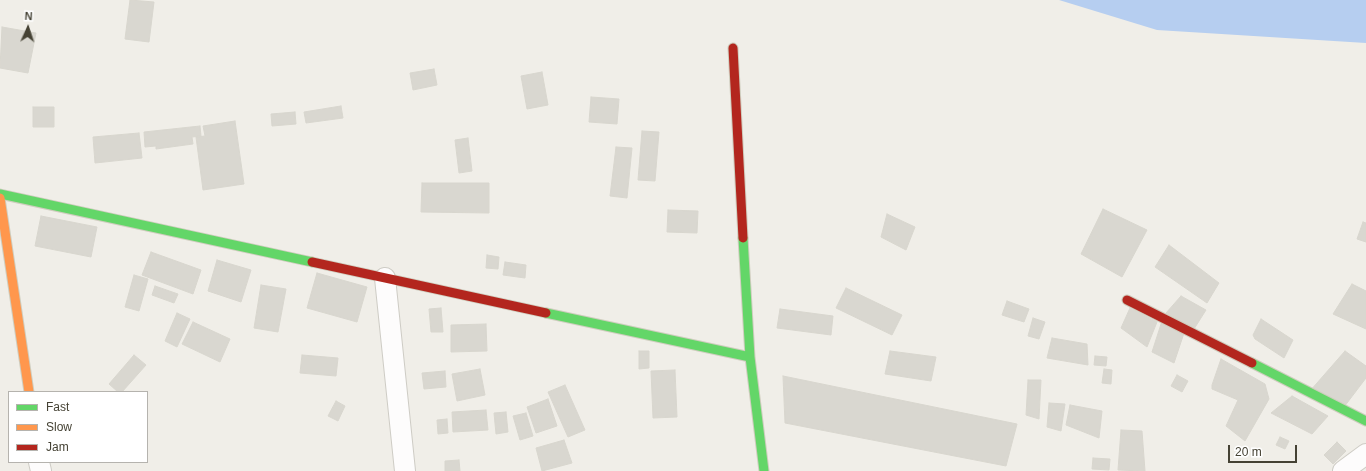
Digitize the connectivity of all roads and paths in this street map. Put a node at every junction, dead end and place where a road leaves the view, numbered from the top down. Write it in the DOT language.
graph roads {
  1 [pos="733,48"];
  2 [pos="0,194"];
  3 [pos="0,198"];
  4 [pos="385,278"];
  5 [pos="1127,300"];
  6 [pos="750,358"];
  7 [pos="29,391"];
  8 [pos="1366,421"];
  9 [pos="1366,454"];
  10 [pos="405,471"];
  11 [pos="764,471"];
  12 [pos="1343,471"];
  1 -- 6 [label="street"];
  2 -- 4 [label="street"];
  3 -- 7 [label="street"];
  4 -- 6 [label="street"];
  4 -- 10 [label="street"];
  5 -- 8 [label="street"];
  6 -- 11 [label="street"];
  9 -- 12 [label="street"];
}
